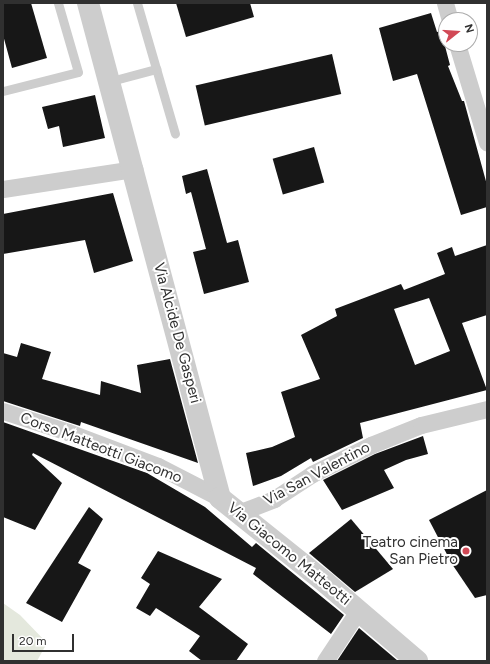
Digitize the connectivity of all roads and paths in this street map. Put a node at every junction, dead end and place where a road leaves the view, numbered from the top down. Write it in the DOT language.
graph roads {
  1 [pos="58,3"];
  2 [pos="88,3"];
  3 [pos="137,3"];
  4 [pos="459,52"];
  5 [pos="156,69"];
  6 [pos="111,81"];
  7 [pos="3,91"];
  8 [pos="174,134"];
  9 [pos="487,143"];
  10 [pos="134,169"];
  11 [pos="3,189"];
  12 [pos="487,409"];
  13 [pos="3,411"];
  14 [pos="220,498"];
  15 [pos="238,513"];
  16 [pos="358,611"];
  17 [pos="325,661"];
  18 [pos="417,661"];
  1 -- 7 [label="lane"];
  2 -- 6 [label="street, Via Alcide De Gasperi"];
  3 -- 5 [label="lane"];
  4 -- 9 [label="street"];
  5 -- 6 [label="lane"];
  5 -- 8 [label="lane"];
  6 -- 10 [label="street, Via Alcide De Gasperi"];
  10 -- 11 [label="street"];
  10 -- 14 [label="street, Via Alcide De Gasperi"];
  12 -- 15 [label="street, Via San Valentino"];
  13 -- 14 [label="street, Corso Matteotti Giacomo"];
  14 -- 15 [label="street, Via Giacomo Matteotti"];
  15 -- 16 [label="street, Via Giacomo Matteotti"];
  16 -- 17 [label="street, Via Giacomo Matteotti"];
  16 -- 18 [label="street, Via Giacomo Matteotti"];
}
